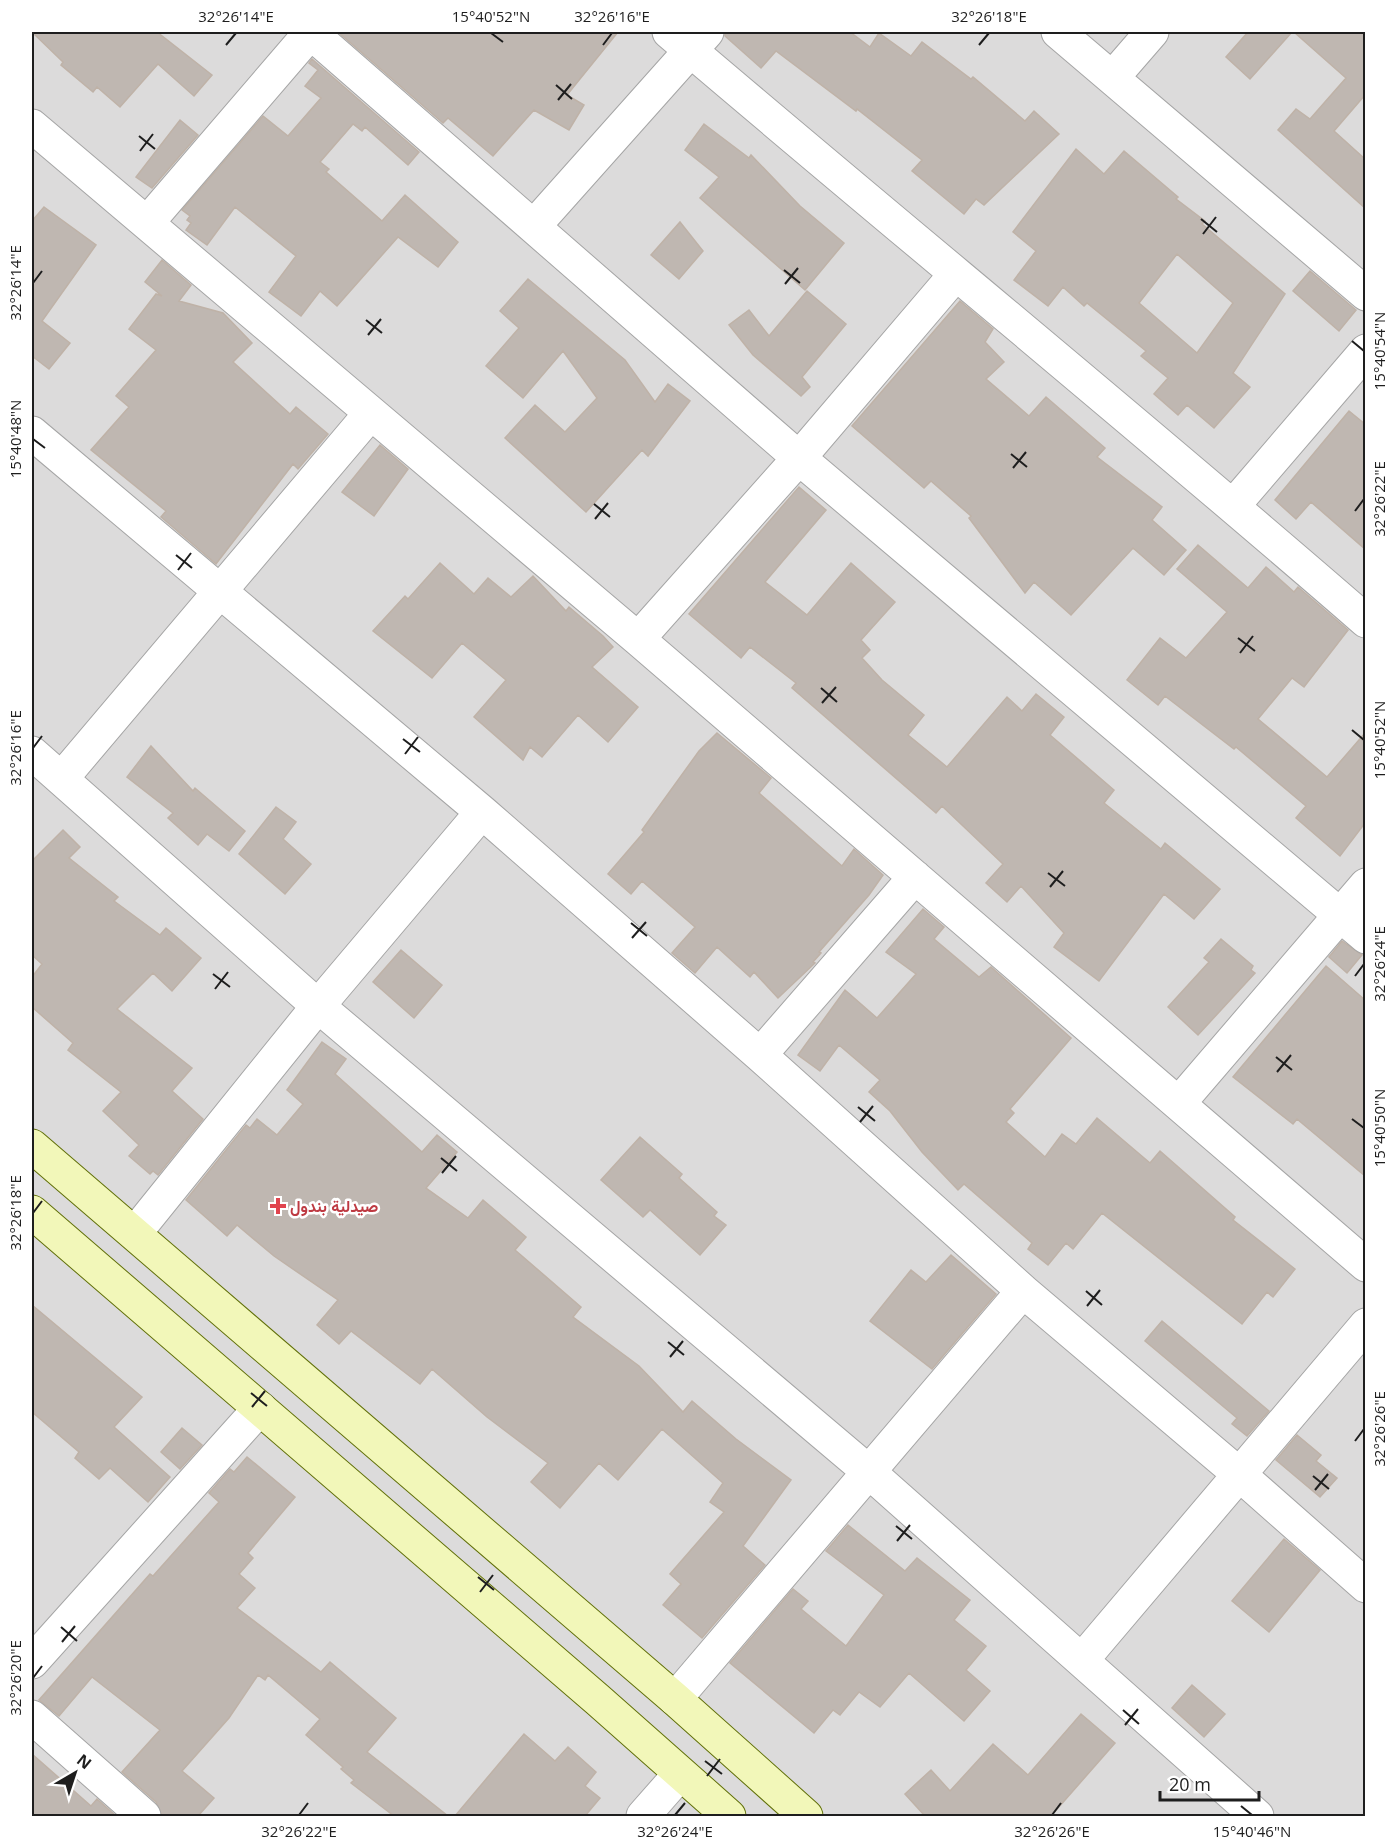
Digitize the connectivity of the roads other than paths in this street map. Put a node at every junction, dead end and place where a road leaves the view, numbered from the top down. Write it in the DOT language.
graph roads {
  1 [pos="311,32"];
  2 [pos="1058,32"];
  3 [pos="1152,32"];
  4 [pos="689,38"];
  5 [pos="1113,77"];
  6 [pos="32,126"];
  7 [pos="147,223"];
  8 [pos="534,226"];
  9 [pos="955,275"];
  10 [pos="1365,294"];
  11 [pos="1365,351"];
  12 [pos="370,414"];
  13 [pos="32,433"];
  14 [pos="799,458"];
  15 [pos="1233,506"];
  16 [pos="220,591"];
  17 [pos="1365,621"];
  18 [pos="638,639"];
  19 [pos="32,753"];
  20 [pos="62,778"];
  21 [pos="482,812"];
  22 [pos="915,877"];
  23 [pos="1365,885"];
  24 [pos="1340,915"];
  25 [pos="1365,937"];
  26 [pos="318,1006"];
  27 [pos="760,1055"];
  28 [pos="1179,1103"];
  29 [pos="32,1146"];
  30 [pos="32,1212"];
  31 [pos="135,1233"];
  32 [pos="1365,1265"];
  33 [pos="1023,1291"];
  34 [pos="1365,1325"];
  35 [pos="260,1408"];
  36 [pos="869,1472"];
  37 [pos="1240,1475"];
  38 [pos="1365,1586"];
  39 [pos="1082,1660"];
  40 [pos="32,1662"];
  41 [pos="675,1699"];
  42 [pos="32,1717"];
  43 [pos="679,1775"];
  44 [pos="144,1816"];
  45 [pos="643,1816"];
  46 [pos="729,1816"];
  47 [pos="806,1816"];
  48 [pos="1257,1816"];
  1 -- 7 [label="street"];
  1 -- 8 [label="street"];
  2 -- 5 [label="street"];
  3 -- 5 [label="street"];
  4 -- 8 [label="street"];
  4 -- 9 [label="street"];
  5 -- 10 [label="street"];
  6 -- 7 [label="street"];
  7 -- 12 [label="street"];
  8 -- 14 [label="street"];
  9 -- 14 [label="street"];
  9 -- 15 [label="street"];
  11 -- 15 [label="street"];
  12 -- 16 [label="street"];
  12 -- 18 [label="street"];
  13 -- 16 [label="street"];
  14 -- 18 [label="street"];
  14 -- 24 [label="street"];
  15 -- 17 [label="street"];
  16 -- 20 [label="street"];
  16 -- 21 [label="street"];
  18 -- 22 [label="street"];
  19 -- 20 [label="street"];
  20 -- 26 [label="street"];
  21 -- 26 [label="street"];
  21 -- 27 [label="street"];
  22 -- 27 [label="street"];
  22 -- 28 [label="street"];
  23 -- 24 [label="street"];
  24 -- 25 [label="street"];
  24 -- 28 [label="street"];
  26 -- 31 [label="street"];
  26 -- 36 [label="street"];
  27 -- 33 [label="street"];
  28 -- 32 [label="street"];
  29 -- 31 [label="main road"];
  30 -- 35 [label="main road"];
  31 -- 41 [label="main road"];
  33 -- 36 [label="street"];
  33 -- 37 [label="street"];
  34 -- 37 [label="street"];
  35 -- 40 [label="street"];
  35 -- 43 [label="main road"];
  36 -- 39 [label="street"];
  36 -- 41 [label="street"];
  37 -- 38 [label="street"];
  37 -- 39 [label="street"];
  39 -- 48 [label="street"];
  41 -- 47 [label="main road"];
  42 -- 44 [label="street"];
  43 -- 45 [label="street"];
  43 -- 46 [label="main road"];
}
